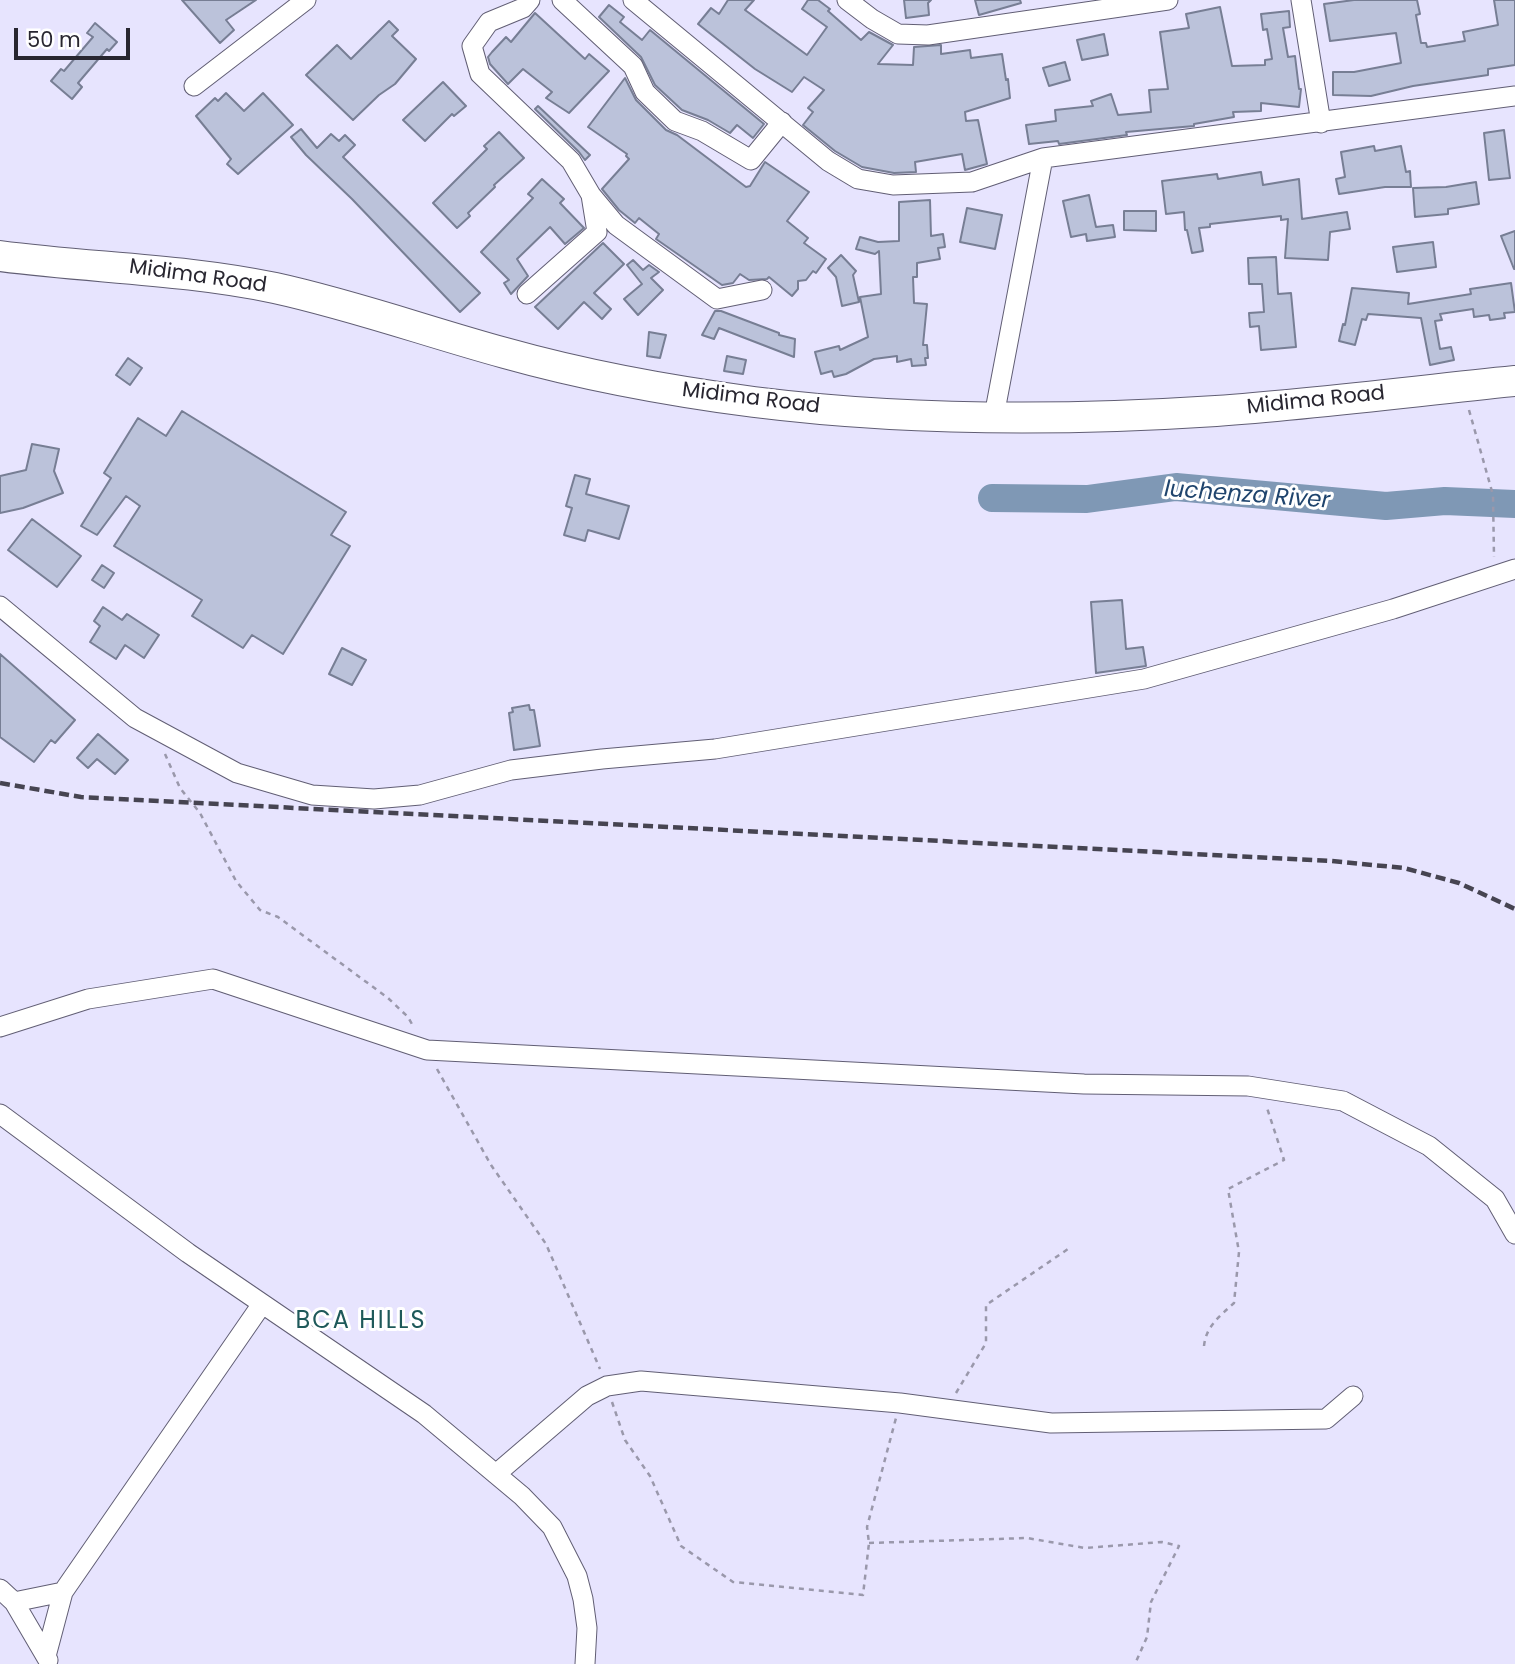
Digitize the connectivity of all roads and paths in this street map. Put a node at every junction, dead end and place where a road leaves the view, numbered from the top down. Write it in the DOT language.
graph roads {
  1 [pos="306,0"];
  2 [pos="530,0"];
  3 [pos="562,0"];
  4 [pos="633,0"];
  5 [pos="847,0"];
  6 [pos="1168,0"];
  7 [pos="1301,0"];
  8 [pos="194,86"];
  9 [pos="1515,96"];
  10 [pos="782,122"];
  11 [pos="1321,123"];
  12 [pos="1043,158"];
  13 [pos="591,195"];
  14 [pos="0,256"];
  15 [pos="762,290"];
  16 [pos="527,294"];
  17 [pos="1515,381"];
  18 [pos="1463,386"];
  19 [pos="993,416"];
  20 [pos="1515,569"];
  21 [pos="1494,575"];
  22 [pos="0,606"];
  23 [pos="165,753"];
  24 [pos="0,1027"];
  25 [pos="427,1050"];
  26 [pos="1260,1088"];
  27 [pos="0,1114"];
  28 [pos="1515,1234"];
  29 [pos="1068,1249"];
  30 [pos="262,1304"];
  31 [pos="1204,1346"];
  32 [pos="607,1386"];
  33 [pos="947,1395"];
  34 [pos="1353,1396"];
  35 [pos="900,1404"];
  36 [pos="496,1474"];
  37 [pos="869,1543"];
  38 [pos="63,1592"];
  39 [pos="7,1596"];
  40 [pos="48,1660"];
  41 [pos="585,1664"];
  42 [pos="1135,1664"];
  1 -- 8 [label="street"];
  2 -- 13 [label="street"];
  3 -- 10 [label="street"];
  4 -- 10 [label="street"];
  5 -- 6 [label="street"];
  7 -- 11 [label="street"];
  9 -- 11 [label="street"];
  10 -- 12 [label="street"];
  11 -- 12 [label="street"];
  12 -- 19 [label="street"];
  13 -- 15 [label="street"];
  13 -- 16 [label="street"];
  14 -- 19 [label="main road, Midima Road"];
  17 -- 18 [label="main road, Midima Road"];
  18 -- 19 [label="main road, Midima Road"];
  18 -- 21 [label="path"];
  20 -- 21 [label="street"];
  21 -- 22 [label="street"];
  23 -- 25 [label="path"];
  24 -- 25 [label="street"];
  25 -- 26 [label="street"];
  25 -- 32 [label="path"];
  26 -- 28 [label="street"];
  26 -- 31 [label="path"];
  27 -- 30 [label="street"];
  29 -- 33 [label="path"];
  30 -- 36 [label="street"];
  30 -- 38 [label="street"];
  32 -- 35 [label="street"];
  32 -- 36 [label="street"];
  32 -- 37 [label="path"];
  34 -- 35 [label="street"];
  35 -- 37 [label="path"];
  36 -- 41 [label="street"];
  37 -- 42 [label="path"];
  38 -- 39 [label="street"];
  38 -- 40 [label="street"];
  39 -- 40 [label="street"];
}
